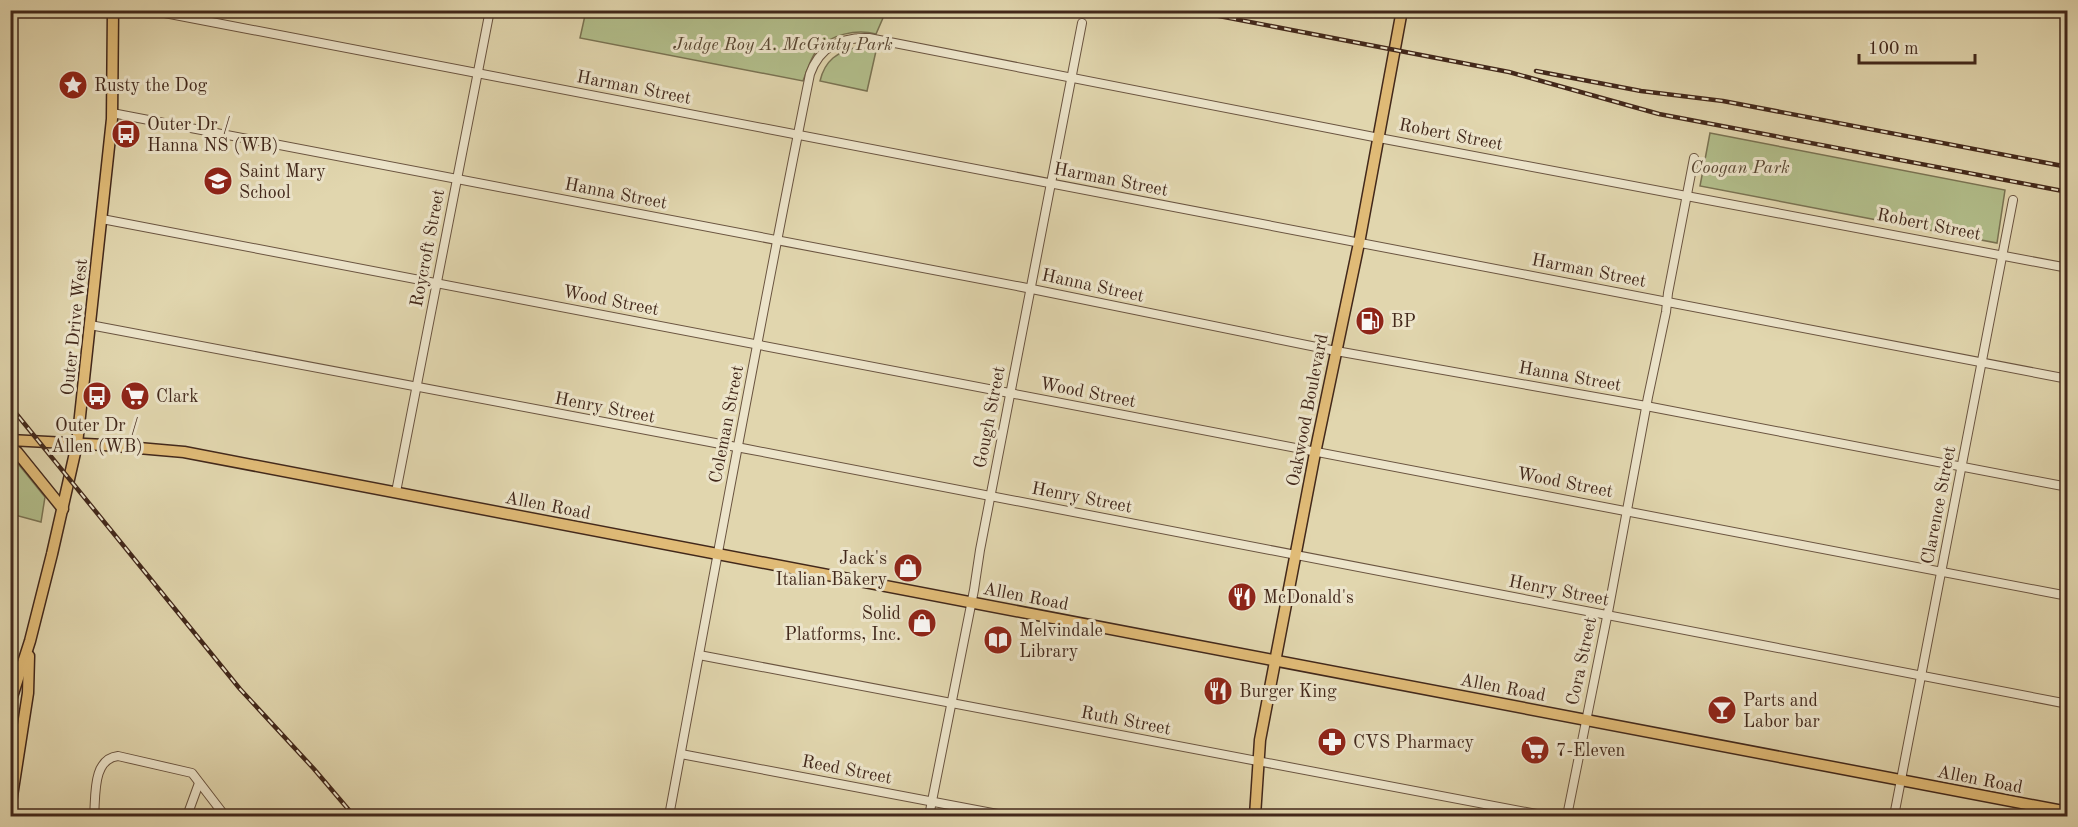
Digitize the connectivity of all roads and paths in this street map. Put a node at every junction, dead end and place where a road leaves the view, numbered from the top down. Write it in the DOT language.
graph roads {
  1 [pos="113,10"];
  2 [pos="149,10"];
  3 [pos="490,10"];
  4 [pos="1402,10"];
  5 [pos="1082,24"];
  6 [pos="830,46"];
  7 [pos="478,74"];
  8 [pos="1072,77"];
  9 [pos="112,113"];
  10 [pos="798,136"];
  11 [pos="1379,138"];
  12 [pos="1694,158"];
  13 [pos="457,179"];
  14 [pos="1051,184"];
  15 [pos="1687,195"];
  16 [pos="2013,200"];
  17 [pos="102,219"];
  18 [pos="777,240"];
  19 [pos="1359,243"];
  20 [pos="2003,255"];
  21 [pos="2067,268"];
  22 [pos="437,283"];
  23 [pos="1031,289"];
  24 [pos="1667,302"];
  25 [pos="90,325"];
  26 [pos="758,345"];
  27 [pos="1336,351"];
  28 [pos="1982,363"];
  29 [pos="2067,379"];
  30 [pos="418,387"];
  31 [pos="1011,394"];
  32 [pos="1646,406"];
  33 [pos="10,440"];
  34 [pos="77,444"];
  35 [pos="10,447"];
  36 [pos="737,449"];
  37 [pos="1315,453"];
  38 [pos="1962,467"];
  39 [pos="2067,487"];
  40 [pos="396,492"];
  41 [pos="990,497"];
  42 [pos="63,509"];
  43 [pos="1626,510"];
  44 [pos="718,554"];
  45 [pos="1296,555"];
  46 [pos="1942,571"];
  47 [pos="2067,596"];
  48 [pos="971,602"];
  49 [pos="1607,616"];
  50 [pos="30,641"];
  51 [pos="699,655"];
  52 [pos="1276,661"];
  53 [pos="1921,675"];
  54 [pos="952,702"];
  55 [pos="10,703"];
  56 [pos="2067,704"];
  57 [pos="1586,720"];
  58 [pos="681,754"];
  59 [pos="1257,760"];
  60 [pos="1900,780"];
  61 [pos="198,783"];
  62 [pos="932,802"];
  63 [pos="10,809"];
  64 [pos="2067,812"];
  65 [pos="94,816"];
  66 [pos="187,816"];
  67 [pos="225,816"];
  68 [pos="669,816"];
  69 [pos="929,816"];
  70 [pos="1008,816"];
  71 [pos="1255,816"];
  72 [pos="1547,816"];
  73 [pos="1567,816"];
  74 [pos="1893,816"];
  1 -- 9 [label="main road, Outer Drive West"];
  2 -- 7 [label="street, Harman Street"];
  3 -- 7 [label="street, Roycroft Street"];
  4 -- 11 [label="main road, Oakwood Boulevard"];
  5 -- 8 [label="street, Gough Street"];
  6 -- 8 [label="street, Robert Street"];
  6 -- 10 [label="street, Coleman Street"];
  7 -- 10 [label="street, Harman Street"];
  7 -- 13 [label="street, Roycroft Street"];
  8 -- 11 [label="street, Robert Street"];
  8 -- 14 [label="street, Gough Street"];
  9 -- 13 [label="street, Hanna Street"];
  9 -- 17 [label="main road, Outer Drive West"];
  10 -- 14 [label="street, Harman Street"];
  10 -- 18 [label="street, Coleman Street"];
  11 -- 15 [label="street, Robert Street"];
  11 -- 19 [label="main road, Oakwood Boulevard"];
  12 -- 15 [label="street, Cora Street"];
  13 -- 18 [label="street, Hanna Street"];
  13 -- 22 [label="street, Roycroft Street"];
  14 -- 19 [label="street, Harman Street"];
  14 -- 23 [label="street, Gough Street"];
  15 -- 20 [label="street, Robert Street"];
  15 -- 24 [label="street, Cora Street"];
  16 -- 20 [label="street, Clarence Street"];
  17 -- 22 [label="street, Wood Street"];
  17 -- 25 [label="main road, Outer Drive West"];
  18 -- 23 [label="street, Hanna Street"];
  18 -- 26 [label="street, Coleman Street"];
  19 -- 24 [label="street, Harman Street"];
  19 -- 27 [label="main road, Oakwood Boulevard"];
  20 -- 21 [label="street, Robert Street"];
  20 -- 28 [label="street, Clarence Street"];
  22 -- 26 [label="street, Wood Street"];
  22 -- 30 [label="street, Roycroft Street"];
  23 -- 27 [label="street, Hanna Street"];
  23 -- 31 [label="street, Gough Street"];
  24 -- 28 [label="street, Harman Street"];
  24 -- 32 [label="street, Cora Street"];
  25 -- 30 [label="street, Henry Street"];
  25 -- 34 [label="main road, Outer Drive West"];
  26 -- 31 [label="street, Wood Street"];
  26 -- 36 [label="street, Coleman Street"];
  27 -- 32 [label="street, Hanna Street"];
  27 -- 37 [label="main road, Oakwood Boulevard"];
  28 -- 29 [label="street, Harman Street"];
  28 -- 38 [label="street, Clarence Street"];
  30 -- 36 [label="street, Henry Street"];
  30 -- 40 [label="street, Roycroft Street"];
  31 -- 37 [label="street, Wood Street"];
  31 -- 41 [label="street, Gough Street"];
  32 -- 38 [label="street, Hanna Street"];
  32 -- 43 [label="street, Cora Street"];
  33 -- 34 [label="main road, Allen Road"];
  34 -- 40 [label="main road, Allen Road"];
  34 -- 42 [label="main road, Outer Drive West"];
  35 -- 42 [label="main road"];
  36 -- 41 [label="street, Henry Street"];
  36 -- 44 [label="street, Coleman Street"];
  37 -- 43 [label="street, Wood Street"];
  37 -- 45 [label="main road, Oakwood Boulevard"];
  38 -- 39 [label="street, Hanna Street"];
  38 -- 46 [label="street, Clarence Street"];
  40 -- 44 [label="main road, Allen Road"];
  41 -- 45 [label="street, Henry Street"];
  41 -- 48 [label="street, Gough Street"];
  42 -- 50 [label="main road, Outer Drive West"];
  43 -- 46 [label="street, Wood Street"];
  43 -- 49 [label="street, Cora Street"];
  44 -- 48 [label="main road, Allen Road"];
  44 -- 51 [label="street, Coleman Street"];
  45 -- 49 [label="street, Henry Street"];
  45 -- 52 [label="main road, Oakwood Boulevard"];
  46 -- 47 [label="street, Wood Street"];
  46 -- 53 [label="street, Clarence Street"];
  48 -- 52 [label="main road, Allen Road"];
  48 -- 54 [label="street, Gough Street"];
  49 -- 53 [label="street, Henry Street"];
  49 -- 57 [label="street, Cora Street"];
  50 -- 55 [label="main road"];
  50 -- 63 [label="main road"];
  51 -- 54 [label="street, Ruth Street"];
  51 -- 58 [label="street, Coleman Street"];
  52 -- 57 [label="main road, Allen Road"];
  52 -- 59 [label="main road, Oakwood Boulevard"];
  53 -- 56 [label="street, Henry Street"];
  53 -- 60 [label="street, Clarence Street"];
  54 -- 59 [label="street, Ruth Street"];
  54 -- 62 [label="street, Gough Street"];
  57 -- 60 [label="main road, Allen Road"];
  57 -- 73 [label="street, Cora Street"];
  58 -- 62 [label="street, Reed Street"];
  58 -- 68 [label="street, Coleman Street"];
  59 -- 71 [label="main road, Oakwood Boulevard"];
  59 -- 72 [label="street, Ruth Street"];
  60 -- 64 [label="main road, Allen Road"];
  60 -- 74 [label="street, Clarence Street"];
  61 -- 65 [label="street"];
  61 -- 66 [label="street"];
  61 -- 67 [label="street"];
  62 -- 69 [label="street, Gough Street"];
  62 -- 70 [label="street, Reed Street"];
}
